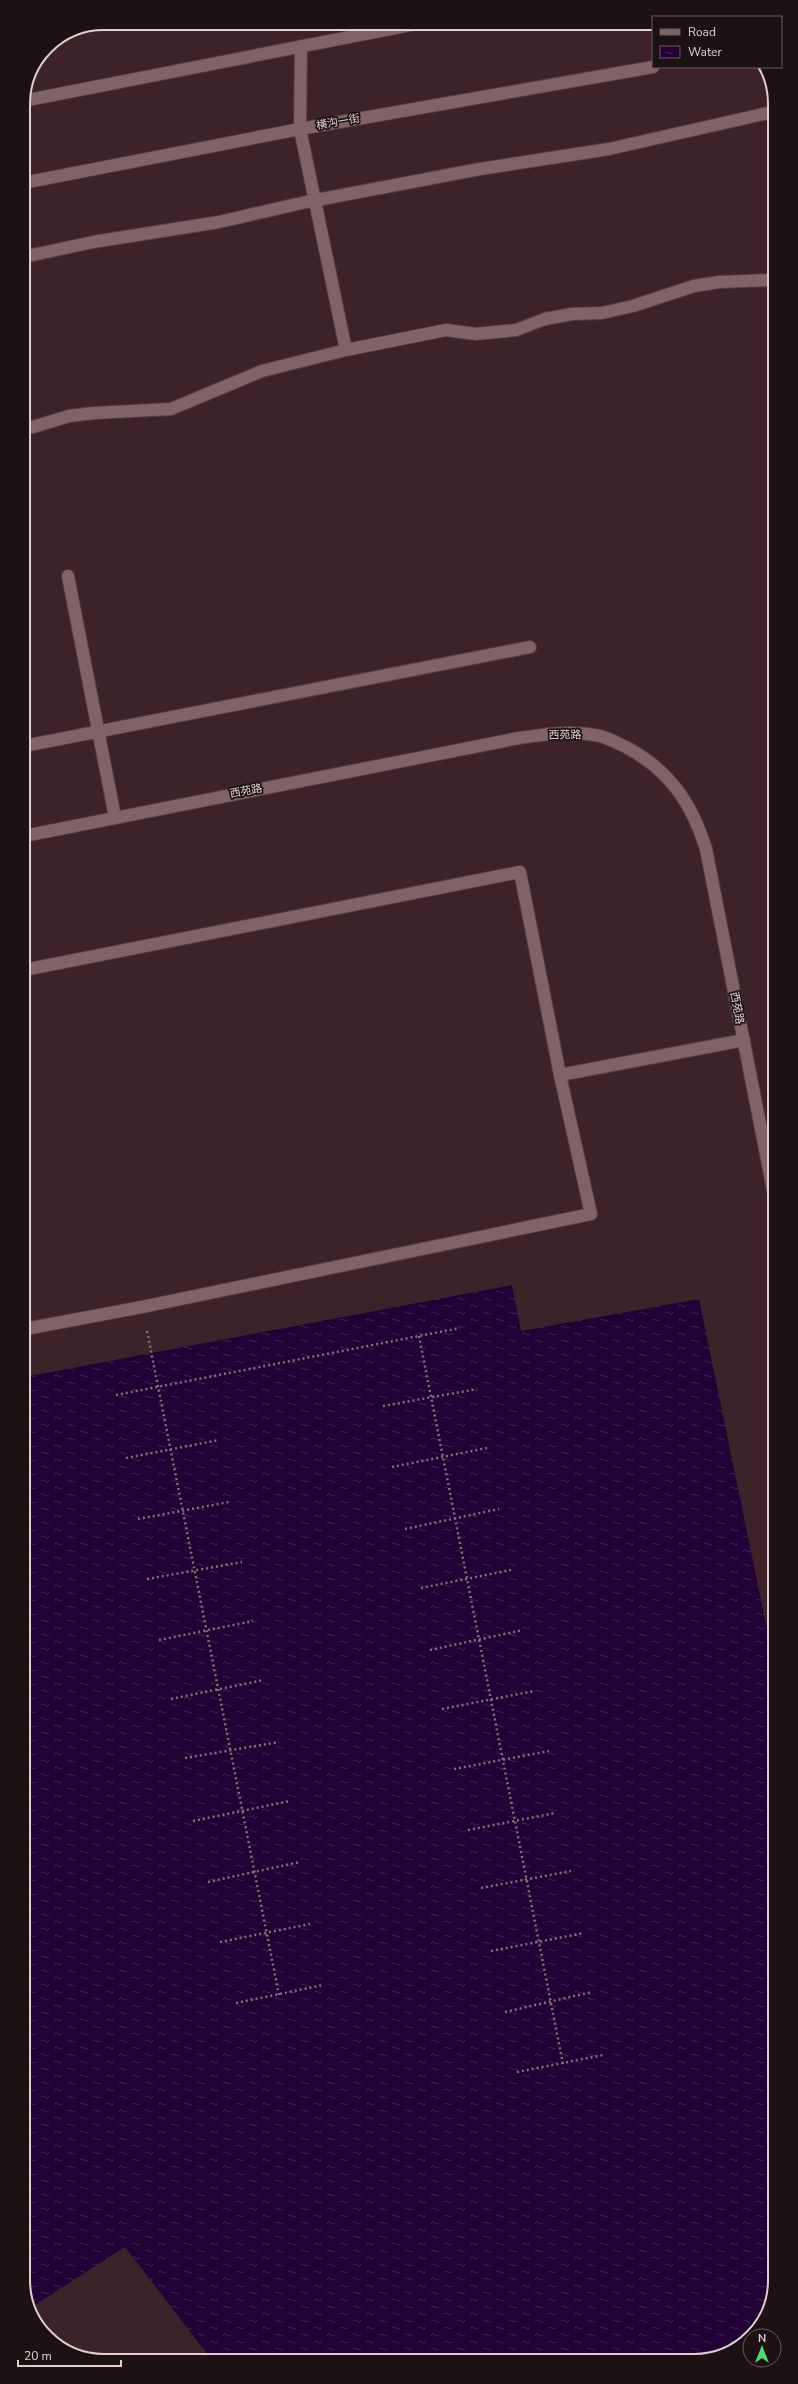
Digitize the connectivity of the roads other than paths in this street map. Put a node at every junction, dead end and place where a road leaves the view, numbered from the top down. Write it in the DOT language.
graph roads {
  1 [pos="384,30"];
  2 [pos="301,46"];
  3 [pos="652,67"];
  4 [pos="30,100"];
  5 [pos="768,113"];
  6 [pos="300,129"];
  7 [pos="30,182"];
  8 [pos="314,201"];
  9 [pos="30,255"];
  10 [pos="768,280"];
  11 [pos="346,350"];
  12 [pos="30,427"];
  13 [pos="68,576"];
  14 [pos="530,647"];
  15 [pos="99,731"];
  16 [pos="30,745"];
  17 [pos="115,817"];
  18 [pos="30,835"];
  19 [pos="30,969"];
  20 [pos="744,1040"];
  21 [pos="560,1075"];
  22 [pos="768,1164"];
  23 [pos="30,1328"];
  1 -- 2 [label="street"];
  2 -- 4 [label="street"];
  2 -- 6 [label="street"];
  3 -- 6 [label="street, 横沟一街"];
  5 -- 8 [label="street"];
  6 -- 7 [label="street, 横沟一街"];
  6 -- 8 [label="street"];
  8 -- 9 [label="street"];
  8 -- 11 [label="street"];
  10 -- 11 [label="street"];
  11 -- 12 [label="street"];
  13 -- 15 [label="street"];
  14 -- 15 [label="street"];
  15 -- 16 [label="street"];
  15 -- 17 [label="street"];
  17 -- 18 [label="street, 西苑路"];
  17 -- 20 [label="street, 西苑路"];
  19 -- 21 [label="street"];
  20 -- 21 [label="street"];
  20 -- 22 [label="street, 西苑路"];
  21 -- 23 [label="street"];
}
